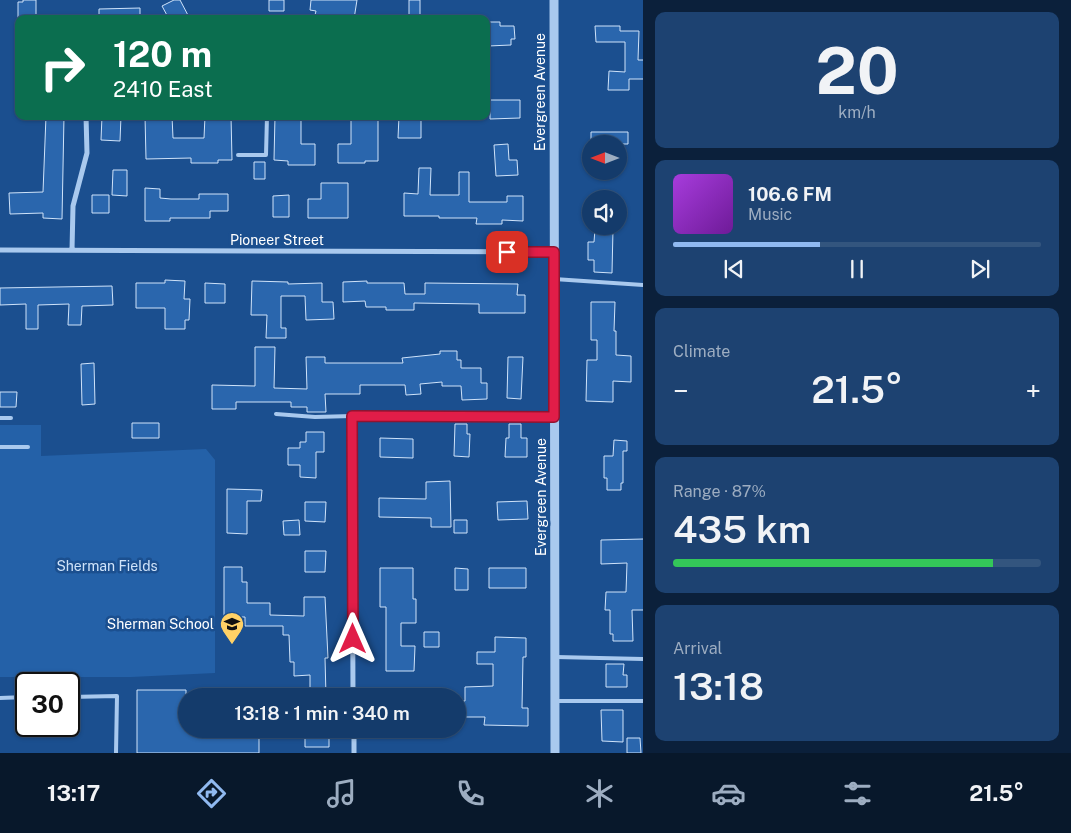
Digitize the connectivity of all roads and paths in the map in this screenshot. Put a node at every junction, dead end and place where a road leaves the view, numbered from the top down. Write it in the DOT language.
graph roads {
  1 [pos="554,0"];
  2 [pos="86,120"];
  3 [pos="267,120"];
  4 [pos="238,155"];
  5 [pos="0,250"];
  6 [pos="72,250"];
  7 [pos="554,252"];
  8 [pos="554,279"];
  9 [pos="643,286"];
  10 [pos="276,414"];
  11 [pos="352,416"];
  12 [pos="554,417"];
  13 [pos="0,418"];
  14 [pos="11,418"];
  15 [pos="0,447"];
  16 [pos="28,447"];
  17 [pos="555,657"];
  18 [pos="643,659"];
  19 [pos="353,688"];
  20 [pos="15,697"];
  21 [pos="80,697"];
  22 [pos="0,698"];
  23 [pos="554,701"];
  24 [pos="643,701"];
  25 [pos="354,738"];
  26 [pos="116,753"];
  27 [pos="354,753"];
  28 [pos="555,753"];
  1 -- 7 [label="street, Evergreen Avenue"];
  2 -- 6 [label="street"];
  3 -- 4 [label="lane"];
  5 -- 6 [label="street, Pioneer Street"];
  6 -- 7 [label="street, Pioneer Street"];
  7 -- 8 [label="street, Evergreen Avenue"];
  8 -- 9 [label="lane"];
  8 -- 12 [label="street, Evergreen Avenue"];
  10 -- 11 [label="lane"];
  11 -- 12 [label="street"];
  11 -- 19 [label="street"];
  12 -- 17 [label="street, Evergreen Avenue"];
  13 -- 14 [label="lane"];
  15 -- 16 [label="lane"];
  17 -- 18 [label="lane"];
  17 -- 23 [label="street, Evergreen Avenue"];
  20 -- 22 [label="lane"];
  21 -- 26 [label="lane"];
  23 -- 24 [label="lane"];
  23 -- 28 [label="street, Evergreen Avenue"];
  25 -- 27 [label="street"];
}
